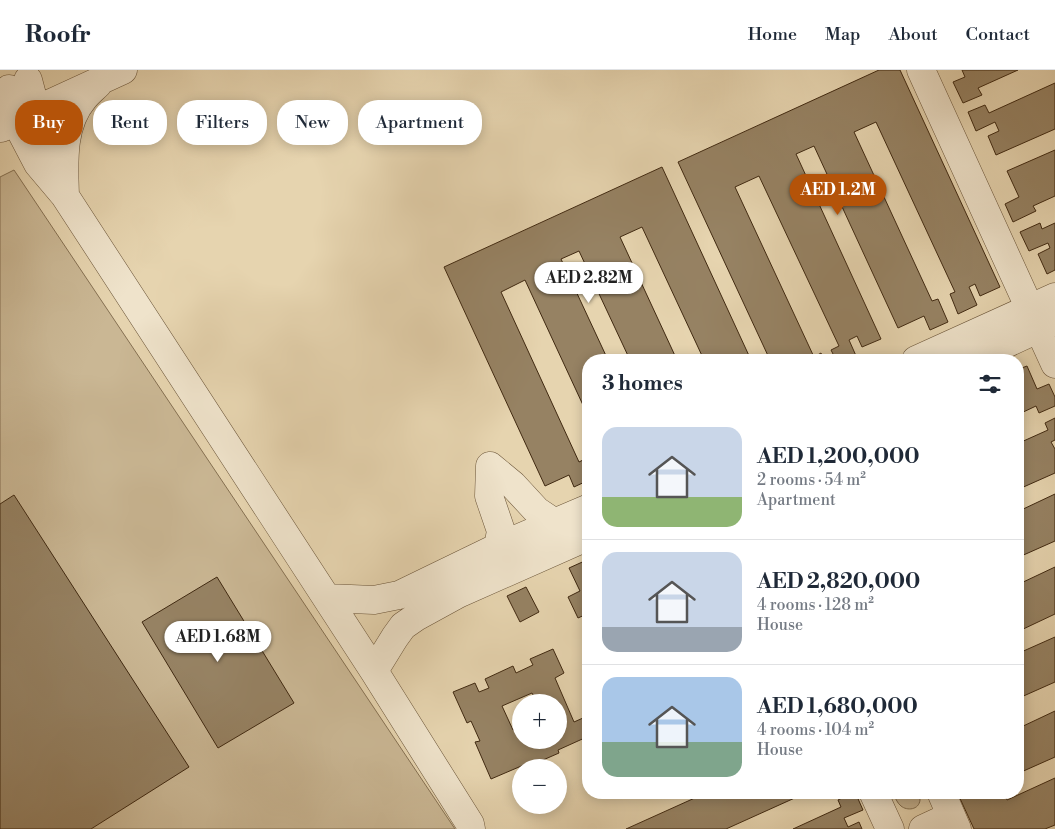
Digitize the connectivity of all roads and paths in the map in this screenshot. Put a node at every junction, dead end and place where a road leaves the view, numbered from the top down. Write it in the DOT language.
graph roads {
  1 [pos="921,70"];
  2 [pos="113,75"];
  3 [pos="22,83"];
  4 [pos="20,100"];
  5 [pos="60,100"];
  6 [pos="29,145"];
  7 [pos="43,145"];
  8 [pos="0,147"];
  9 [pos="38,164"];
  10 [pos="64,166"];
  11 [pos="65,196"];
  12 [pos="1055,297"];
  13 [pos="1041,320"];
  14 [pos="935,354"];
  15 [pos="982,354"];
  16 [pos="1055,364"];
  17 [pos="582,511"];
  18 [pos="555,523"];
  19 [pos="582,539"];
  20 [pos="498,547"];
  21 [pos="327,598"];
  22 [pos="374,671"];
  23 [pos="876,799"];
  24 [pos="950,812"];
  25 [pos="473,827"];
  26 [pos="890,829"];
  27 [pos="923,829"];
  1 -- 13 [label="street"];
  2 -- 5 [label="street"];
  2 -- 10 [label="street"];
  3 -- 4 [label="street"];
  6 -- 9 [label="street"];
  7 -- 10 [label="street"];
  8 -- 9 [label="street"];
  9 -- 11 [label="street"];
  10 -- 11 [label="street"];
  11 -- 21 [label="street"];
  12 -- 13 [label="street"];
  13 -- 14 [label="street"];
  13 -- 15 [label="street"];
  13 -- 16 [label="street"];
  17 -- 18 [label="street"];
  18 -- 20 [label="street"];
  18 -- 20 [label="street"];
  19 -- 22 [label="street"];
  20 -- 21 [label="street"];
  21 -- 22 [label="street"];
  22 -- 25 [label="street"];
  23 -- 26 [label="street"];
  24 -- 27 [label="street"];
}
